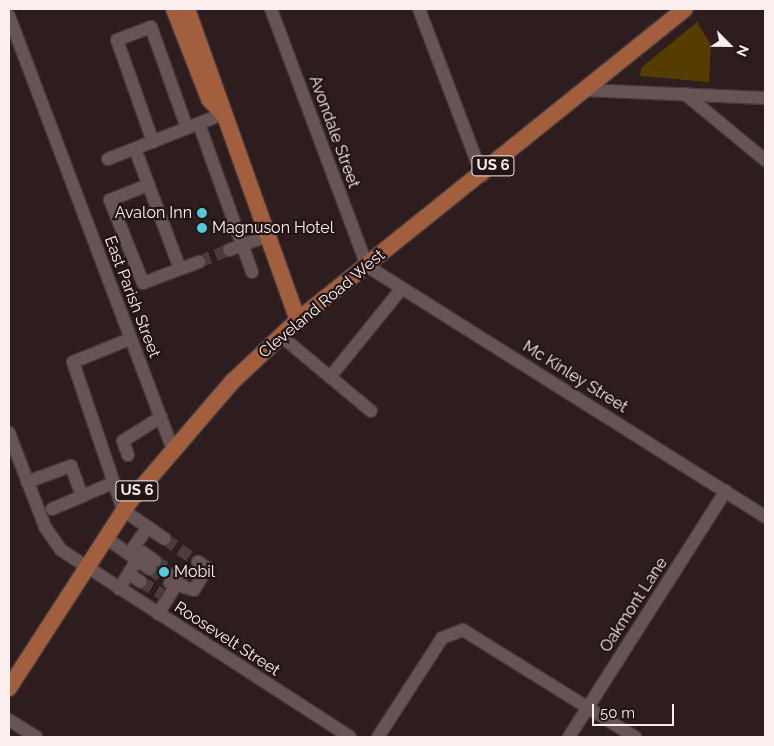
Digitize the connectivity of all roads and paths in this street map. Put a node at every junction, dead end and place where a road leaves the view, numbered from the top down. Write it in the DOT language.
graph roads {
  1 [pos="174,9"];
  2 [pos="187,9"];
  3 [pos="271,9"];
  4 [pos="419,9"];
  5 [pos="685,9"];
  6 [pos="9,16"];
  7 [pos="584,90"];
  8 [pos="685,94"];
  9 [pos="765,98"];
  10 [pos="222,114"];
  11 [pos="193,126"];
  12 [pos="153,142"];
  13 [pos="135,149"];
  14 [pos="108,159"];
  15 [pos="765,160"];
  16 [pos="482,175"];
  17 [pos="148,185"];
  18 [pos="267,236"];
  19 [pos="236,248"];
  20 [pos="199,262"];
  21 [pos="367,266"];
  22 [pos="180,270"];
  23 [pos="252,272"];
  24 [pos="402,288"];
  25 [pos="298,320"];
  26 [pos="281,336"];
  27 [pos="130,339"];
  28 [pos="330,377"];
  29 [pos="371,410"];
  30 [pos="161,417"];
  31 [pos="9,433"];
  32 [pos="172,448"];
  33 [pos="128,455"];
  34 [pos="27,482"];
  35 [pos="112,483"];
  36 [pos="726,491"];
  37 [pos="82,496"];
  38 [pos="52,509"];
  39 [pos="123,510"];
  40 [pos="765,516"];
  41 [pos="148,527"];
  42 [pos="106,538"];
  43 [pos="165,539"];
  44 [pos="133,558"];
  45 [pos="152,565"];
  46 [pos="202,565"];
  47 [pos="86,568"];
  48 [pos="128,574"];
  49 [pos="141,582"];
  50 [pos="119,589"];
  51 [pos="158,614"];
  52 [pos="9,688"];
  53 [pos="588,707"];
  54 [pos="9,720"];
  55 [pos="36,737"];
  56 [pos="350,737"];
  57 [pos="378,737"];
  58 [pos="569,737"];
  59 [pos="635,737"];
  1 -- 10 [label="main road"];
  2 -- 10 [label="main road"];
  3 -- 21 [label="street, Avondale Street"];
  4 -- 16 [label="street"];
  5 -- 7 [label="main road, Cleveland Road West / US 6"];
  6 -- 27 [label="street, East Parish Street"];
  7 -- 8 [label="street"];
  7 -- 16 [label="main road, Cleveland Road West / US 6"];
  8 -- 9 [label="street"];
  8 -- 15 [label="street"];
  10 -- 11 [label="street"];
  10 -- 18 [label="main road"];
  11 -- 12 [label="street"];
  11 -- 12 [label="street"];
  11 -- 19 [label="street"];
  12 -- 13 [label="street"];
  13 -- 14 [label="street"];
  13 -- 17 [label="street"];
  16 -- 21 [label="main road, Cleveland Road West / US 6"];
  17 -- 22 [label="street"];
  17 -- 22 [label="street"];
  18 -- 19 [label="street"];
  18 -- 25 [label="main road"];
  19 -- 23 [label="street"];
  20 -- 22 [label="street"];
  21 -- 24 [label="street, Mc Kinley Street"];
  21 -- 25 [label="main road, Cleveland Road West / US 6"];
  24 -- 28 [label="street"];
  24 -- 36 [label="street, Mc Kinley Street"];
  25 -- 26 [label="main road, Cleveland Road West / US 6"];
  26 -- 28 [label="street"];
  26 -- 32 [label="main road, Cleveland Road West / US 6"];
  27 -- 30 [label="street, East Parish Street"];
  27 -- 35 [label="street"];
  28 -- 29 [label="street"];
  30 -- 32 [label="street, East Parish Street"];
  30 -- 33 [label="street"];
  31 -- 34 [label="street, Roosevelt Street"];
  32 -- 39 [label="main road, Cleveland Road West / US 6"];
  34 -- 37 [label="street"];
  34 -- 47 [label="street, Roosevelt Street"];
  35 -- 37 [label="street"];
  35 -- 39 [label="street"];
  36 -- 40 [label="street, Mc Kinley Street"];
  36 -- 53 [label="street, Oakmont Lane"];
  37 -- 38 [label="street"];
  39 -- 41 [label="street"];
  39 -- 42 [label="main road, Cleveland Road West / US 6"];
  41 -- 43 [label="street"];
  41 -- 44 [label="street"];
  42 -- 44 [label="street"];
  42 -- 47 [label="main road, Cleveland Road West / US 6"];
  44 -- 45 [label="street"];
  44 -- 48 [label="street"];
  46 -- 51 [label="street"];
  47 -- 50 [label="street, Roosevelt Street"];
  47 -- 52 [label="main road, Cleveland Road West / US 6"];
  48 -- 49 [label="street"];
  48 -- 50 [label="street"];
  50 -- 51 [label="street, Roosevelt Street"];
  51 -- 56 [label="street, Roosevelt Street"];
  53 -- 57 [label="street"];
  53 -- 58 [label="street, Oakmont Lane"];
  53 -- 59 [label="street"];
  54 -- 55 [label="street"];
}
